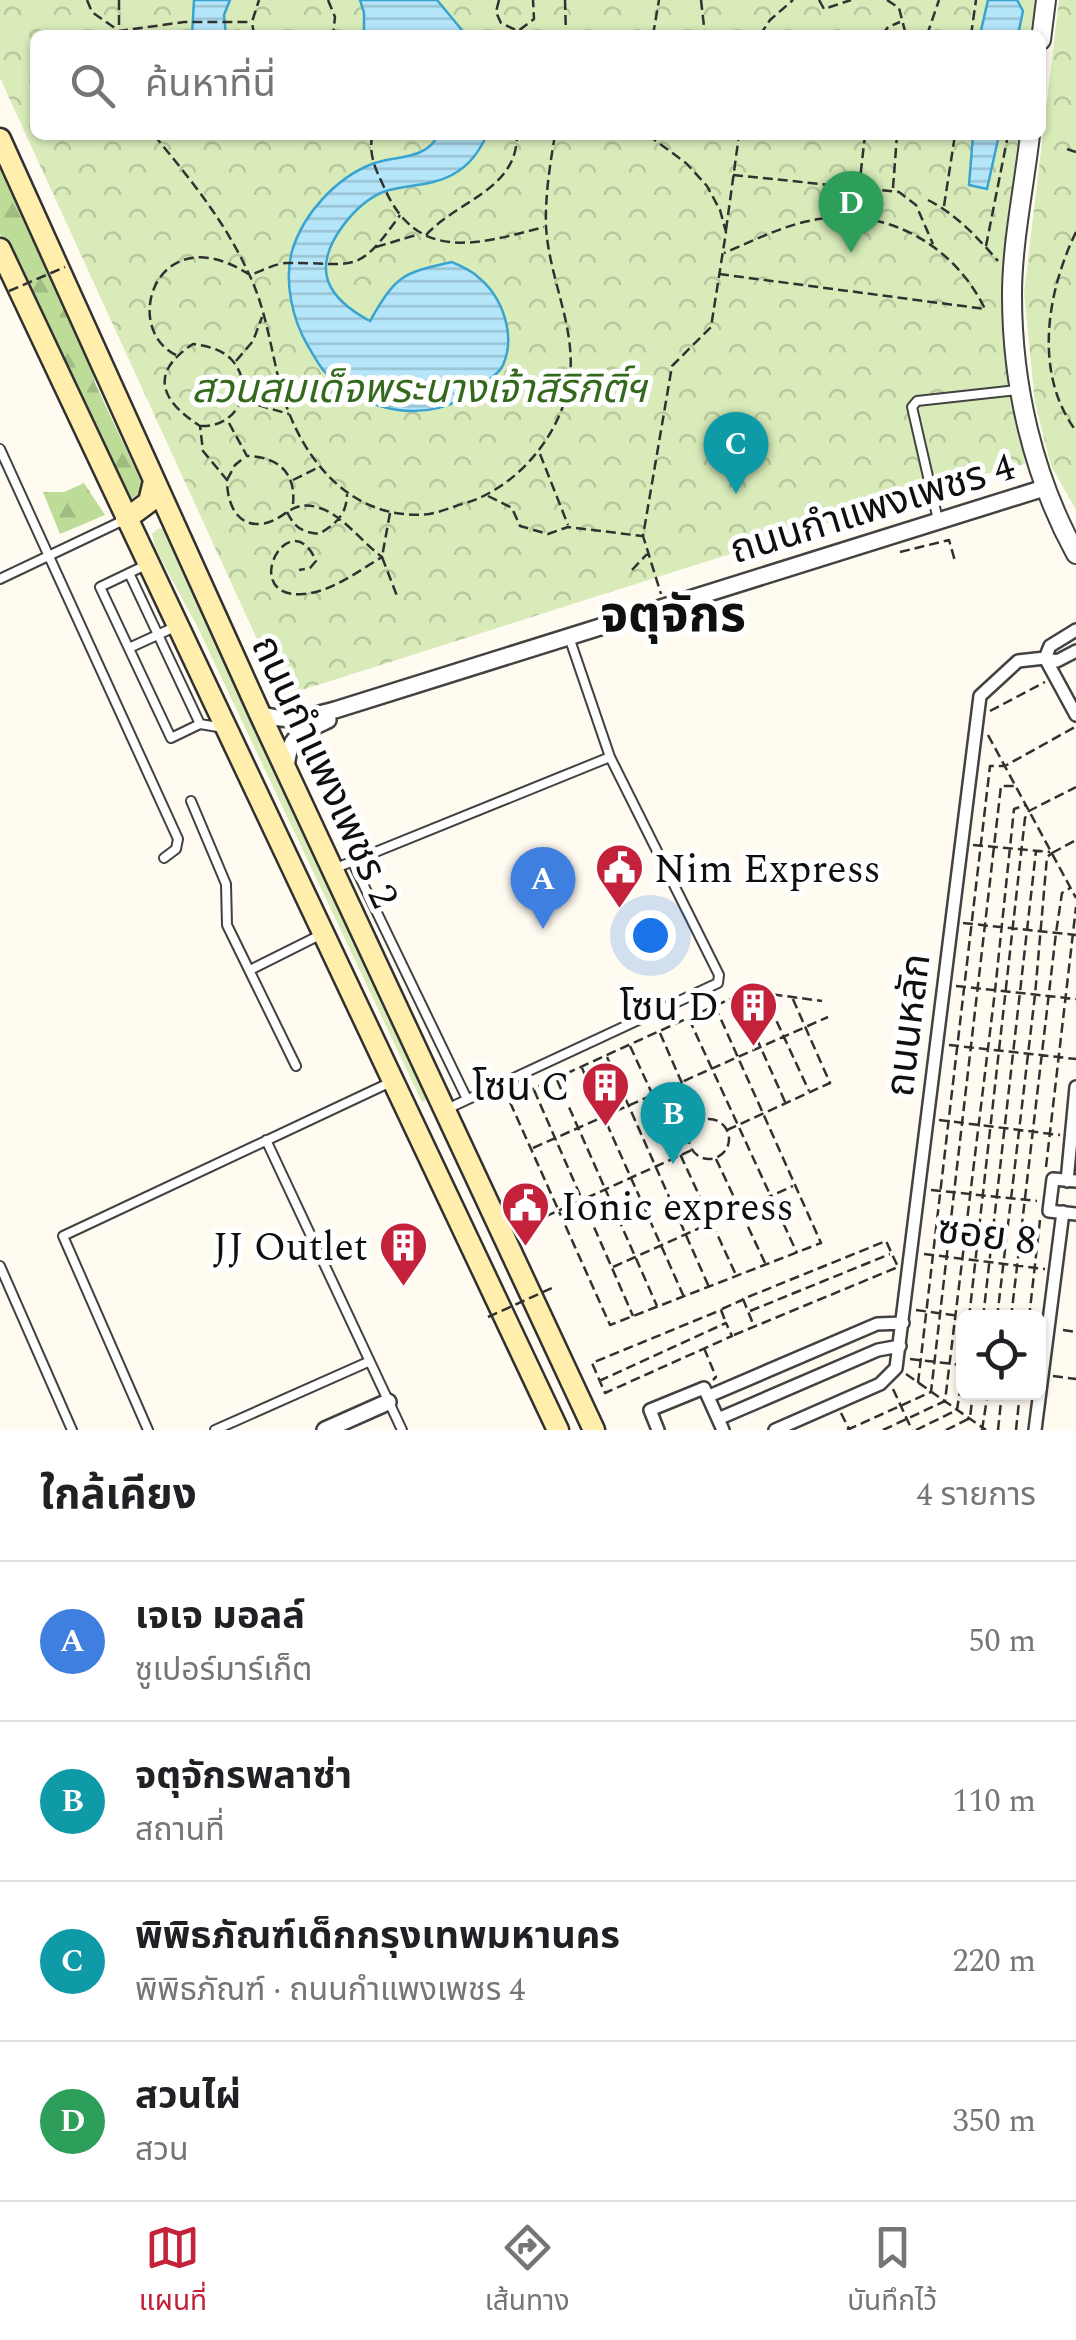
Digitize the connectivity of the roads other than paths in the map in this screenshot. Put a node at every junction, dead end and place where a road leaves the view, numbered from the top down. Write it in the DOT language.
graph roads {
  1 [pos="1046,0"];
  2 [pos="1042,30"];
  3 [pos="0,140"];
  4 [pos="1029,140"];
  5 [pos="0,250"];
  6 [pos="1019,390"];
  7 [pos="0,449"];
  8 [pos="154,481"];
  9 [pos="1044,488"];
  10 [pos="126,519"];
  11 [pos="938,520"];
  12 [pos="174,525"];
  13 [pos="138,544"];
  14 [pos="1076,554"];
  15 [pos="50,555"];
  16 [pos="139,569"];
  17 [pos="0,579"];
  18 [pos="168,630"];
  19 [pos="1076,630"];
  20 [pos="568,636"];
  21 [pos="129,648"];
  22 [pos="1076,651"];
  23 [pos="1045,658"];
  24 [pos="377,697"];
  25 [pos="260,714"];
  26 [pos="1076,715"];
  27 [pos="200,724"];
  28 [pos="228,729"];
  29 [pos="610,757"];
  30 [pos="286,771"];
  31 [pos="191,801"];
  32 [pos="164,858"];
  33 [pos="352,861"];
  34 [pos="332,870"];
  35 [pos="383,924"];
  36 [pos="323,934"];
  37 [pos="362,934"];
  38 [pos="250,970"];
  39 [pos="296,1066"];
  40 [pos="394,1080"];
  41 [pos="1076,1086"];
  42 [pos="467,1099"];
  43 [pos="444,1110"];
  44 [pos="266,1140"];
  45 [pos="1071,1181"];
  46 [pos="1070,1213"];
  47 [pos="0,1266"];
  48 [pos="903,1323"];
  49 [pos="368,1362"];
  50 [pos="896,1362"];
  51 [pos="706,1392"];
  52 [pos="388,1402"];
  53 [pos="721,1424"];
  54 [pos="72,1430"];
  55 [pos="148,1430"];
  56 [pos="216,1430"];
  57 [pos="324,1430"];
  58 [pos="402,1430"];
  59 [pos="558,1430"];
  60 [pos="594,1430"];
  61 [pos="658,1430"];
  62 [pos="776,1430"];
  63 [pos="1035,1430"];
  1 -- 2 [label="street"];
  3 -- 8 [label="main road, ถนนกำแพงเพชร 2"];
  4 -- 6 [label="street"];
  5 -- 10 [label="main road, ถนนกำแพงเพชร 2"];
  6 -- 9 [label="street"];
  6 -- 11 [label="lane"];
  7 -- 15 [label="lane"];
  8 -- 10 [label="main road"];
  8 -- 12 [label="main road, ถนนกำแพงเพชร 2"];
  9 -- 11 [label="street, ถนนกำแพงเพชร 4"];
  9 -- 14 [label="street"];
  10 -- 13 [label="main road, ถนนกำแพงเพชร 2"];
  10 -- 15 [label="lane"];
  11 -- 20 [label="street, ถนนกำแพงเพชร 4"];
  12 -- 13 [label="main road"];
  12 -- 25 [label="main road, ถนนกำแพงเพชร 2"];
  13 -- 16 [label="main road, ถนนกำแพงเพชร 2"];
  15 -- 17 [label="lane"];
  15 -- 32 [label="lane"];
  16 -- 18 [label="main road, ถนนกำแพงเพชร 2"];
  16 -- 21 [label="lane"];
  18 -- 21 [label="lane"];
  18 -- 27 [label="lane"];
  18 -- 28 [label="main road, ถนนกำแพงเพชร 2"];
  19 -- 23 [label="street"];
  20 -- 24 [label="street, ถนนกำแพงเพชร 4"];
  20 -- 29 [label="lane"];
  21 -- 27 [label="lane"];
  22 -- 23 [label="street"];
  23 -- 26 [label="street"];
  23 -- 48 [label="street, ถนนหลัก"];
  24 -- 25 [label="street, ถนนกำแพงเพชร 4"];
  24 -- 30 [label="street, ถนนกำแพงเพชร 4"];
  25 -- 30 [label="main road, ถนนกำแพงเพชร 2"];
  27 -- 28 [label="lane"];
  28 -- 36 [label="main road, ถนนกำแพงเพชร 2"];
  29 -- 33 [label="lane"];
  29 -- 42 [label="lane"];
  30 -- 34 [label="main road, ถนนกำแพงเพชร 2"];
  31 -- 38 [label="lane"];
  33 -- 34 [label="lane"];
  33 -- 35 [label="lane"];
  34 -- 37 [label="main road, ถนนกำแพงเพชร 2"];
  35 -- 37 [label="lane"];
  35 -- 42 [label="lane"];
  36 -- 38 [label="lane"];
  36 -- 40 [label="main road, ถนนกำแพงเพชร 2"];
  37 -- 43 [label="main road, ถนนกำแพงเพชร 2"];
  38 -- 39 [label="lane"];
  40 -- 44 [label="lane"];
  40 -- 59 [label="main road, ถนนกำแพงเพชร 2"];
  41 -- 45 [label="street"];
  42 -- 43 [label="lane"];
  43 -- 60 [label="main road, ถนนกำแพงเพชร 2"];
  44 -- 49 [label="lane"];
  44 -- 55 [label="lane"];
  45 -- 46 [label="street"];
  46 -- 63 [label="street"];
  47 -- 54 [label="lane"];
  48 -- 50 [label="street, ถนนหลัก"];
  48 -- 51 [label="street"];
  49 -- 52 [label="lane"];
  49 -- 56 [label="lane"];
  50 -- 53 [label="street"];
  50 -- 62 [label="street"];
  51 -- 53 [label="street"];
  51 -- 61 [label="street"];
  52 -- 57 [label="street"];
  52 -- 58 [label="lane"];
}
